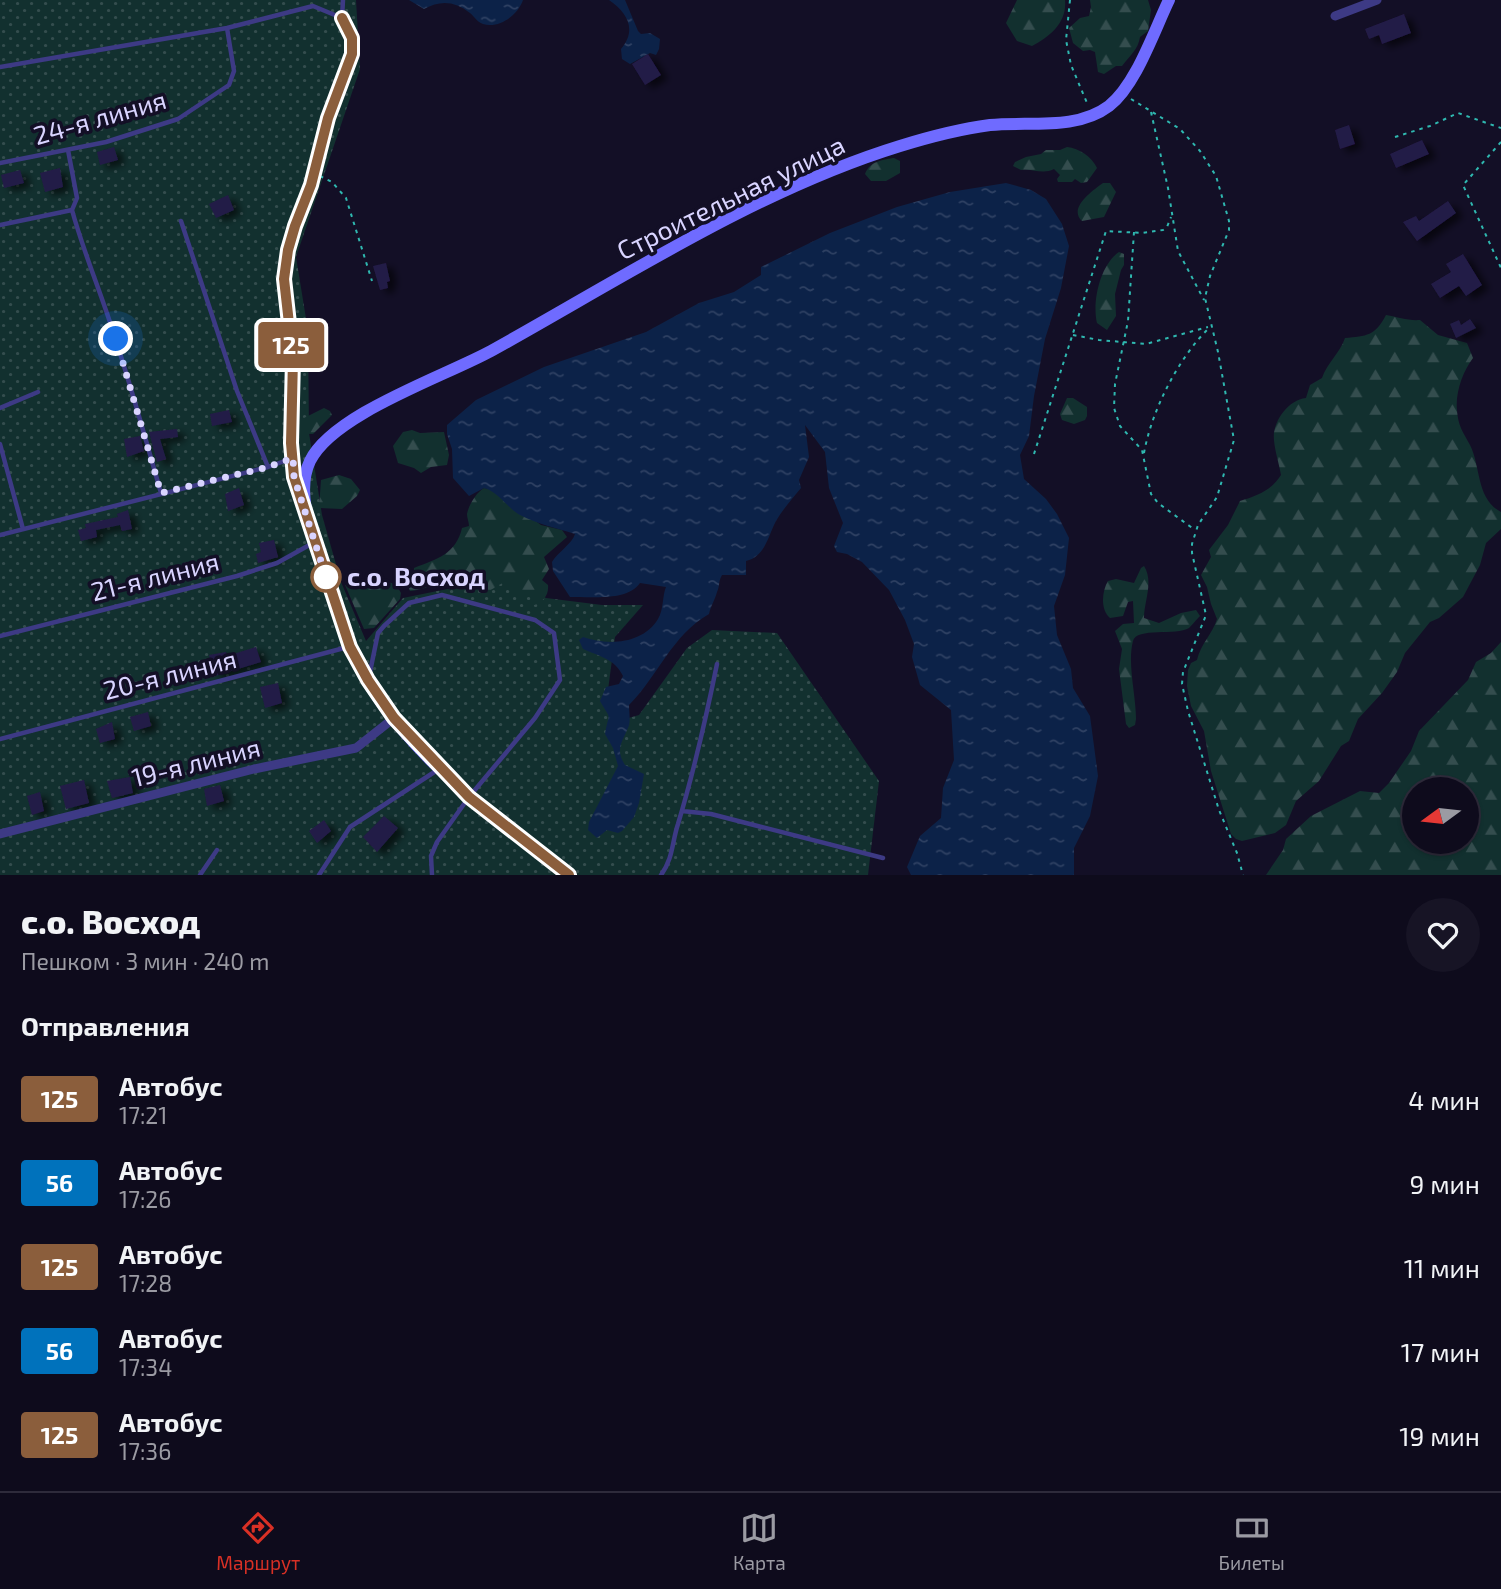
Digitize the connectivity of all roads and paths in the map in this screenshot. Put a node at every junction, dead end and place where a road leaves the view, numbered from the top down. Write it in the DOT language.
graph roads {
  1 [pos="343,0"];
  2 [pos="1070,0"];
  3 [pos="1169,0"];
  4 [pos="1377,0"];
  5 [pos="1335,16"];
  6 [pos="342,18"];
  7 [pos="227,29"];
  8 [pos="0,67"];
  9 [pos="1122,92"];
  10 [pos="1151,111"];
  11 [pos="1095,114"];
  12 [pos="1501,128"];
  13 [pos="1395,137"];
  14 [pos="1501,142"];
  15 [pos="68,150"];
  16 [pos="0,163"];
  17 [pos="314,173"];
  18 [pos="72,210"];
  19 [pos="1171,217"];
  20 [pos="181,221"];
  21 [pos="0,225"];
  22 [pos="1134,232"];
  23 [pos="1501,268"];
  24 [pos="372,281"];
  25 [pos="1206,306"];
  26 [pos="1211,326"];
  27 [pos="1072,335"];
  28 [pos="1124,343"];
  29 [pos="38,392"];
  30 [pos="0,408"];
  31 [pos="0,444"];
  32 [pos="1034,454"];
  33 [pos="1143,456"];
  34 [pos="293,458"];
  35 [pos="268,467"];
  36 [pos="161,493"];
  37 [pos="306,511"];
  38 [pos="23,529"];
  39 [pos="1196,530"];
  40 [pos="0,535"];
  41 [pos="314,542"];
  42 [pos="0,636"];
  43 [pos="350,647"];
  44 [pos="718,664"];
  45 [pos="368,680"];
  46 [pos="394,718"];
  47 [pos="0,739"];
  48 [pos="440,769"];
  49 [pos="469,797"];
  50 [pos="682,811"];
  51 [pos="0,834"];
  52 [pos="217,850"];
  53 [pos="883,858"];
  54 [pos="200,875"];
  55 [pos="319,875"];
  56 [pos="432,875"];
  57 [pos="569,875"];
  58 [pos="661,875"];
  59 [pos="1243,875"];
  1 -- 6 [label="lane"];
  2 -- 11 [label="path"];
  3 -- 9 [label="street, Строительная улица"];
  4 -- 5 [label="street"];
  6 -- 7 [label="lane"];
  6 -- 17 [label="lane"];
  7 -- 8 [label="lane"];
  7 -- 15 [label="lane, 24-я линия"];
  9 -- 10 [label="path"];
  9 -- 11 [label="street, Строительная улица"];
  10 -- 19 [label="path"];
  10 -- 25 [label="path"];
  11 -- 37 [label="street, Строительная улица"];
  12 -- 13 [label="path"];
  14 -- 23 [label="path"];
  15 -- 16 [label="lane, 24-я линия"];
  15 -- 18 [label="lane"];
  17 -- 24 [label="path"];
  17 -- 34 [label="lane"];
  18 -- 21 [label="lane"];
  18 -- 36 [label="lane"];
  19 -- 22 [label="path"];
  19 -- 25 [label="path"];
  20 -- 35 [label="lane"];
  22 -- 27 [label="path"];
  22 -- 28 [label="path"];
  25 -- 26 [label="path"];
  26 -- 28 [label="path"];
  26 -- 33 [label="path"];
  26 -- 39 [label="path"];
  27 -- 28 [label="path"];
  27 -- 32 [label="path"];
  28 -- 33 [label="path"];
  29 -- 30 [label="lane"];
  31 -- 38 [label="lane"];
  33 -- 39 [label="path"];
  34 -- 35 [label="lane"];
  34 -- 37 [label="lane"];
  35 -- 36 [label="lane"];
  36 -- 38 [label="lane"];
  37 -- 41 [label="street, Строительная улица"];
  38 -- 40 [label="lane"];
  39 -- 59 [label="path"];
  41 -- 42 [label="lane, 21-я линия"];
  41 -- 43 [label="street, Строительная улица"];
  43 -- 45 [label="street, Строительная улица"];
  43 -- 47 [label="lane, 20-я линия"];
  44 -- 50 [label="lane"];
  45 -- 46 [label="street"];
  45 -- 49 [label="lane"];
  46 -- 48 [label="street"];
  46 -- 51 [label="street, 19-я линия"];
  48 -- 49 [label="street"];
  48 -- 55 [label="lane"];
  49 -- 56 [label="lane"];
  49 -- 57 [label="street"];
  50 -- 53 [label="lane"];
  50 -- 58 [label="lane"];
  52 -- 54 [label="lane"];
}
